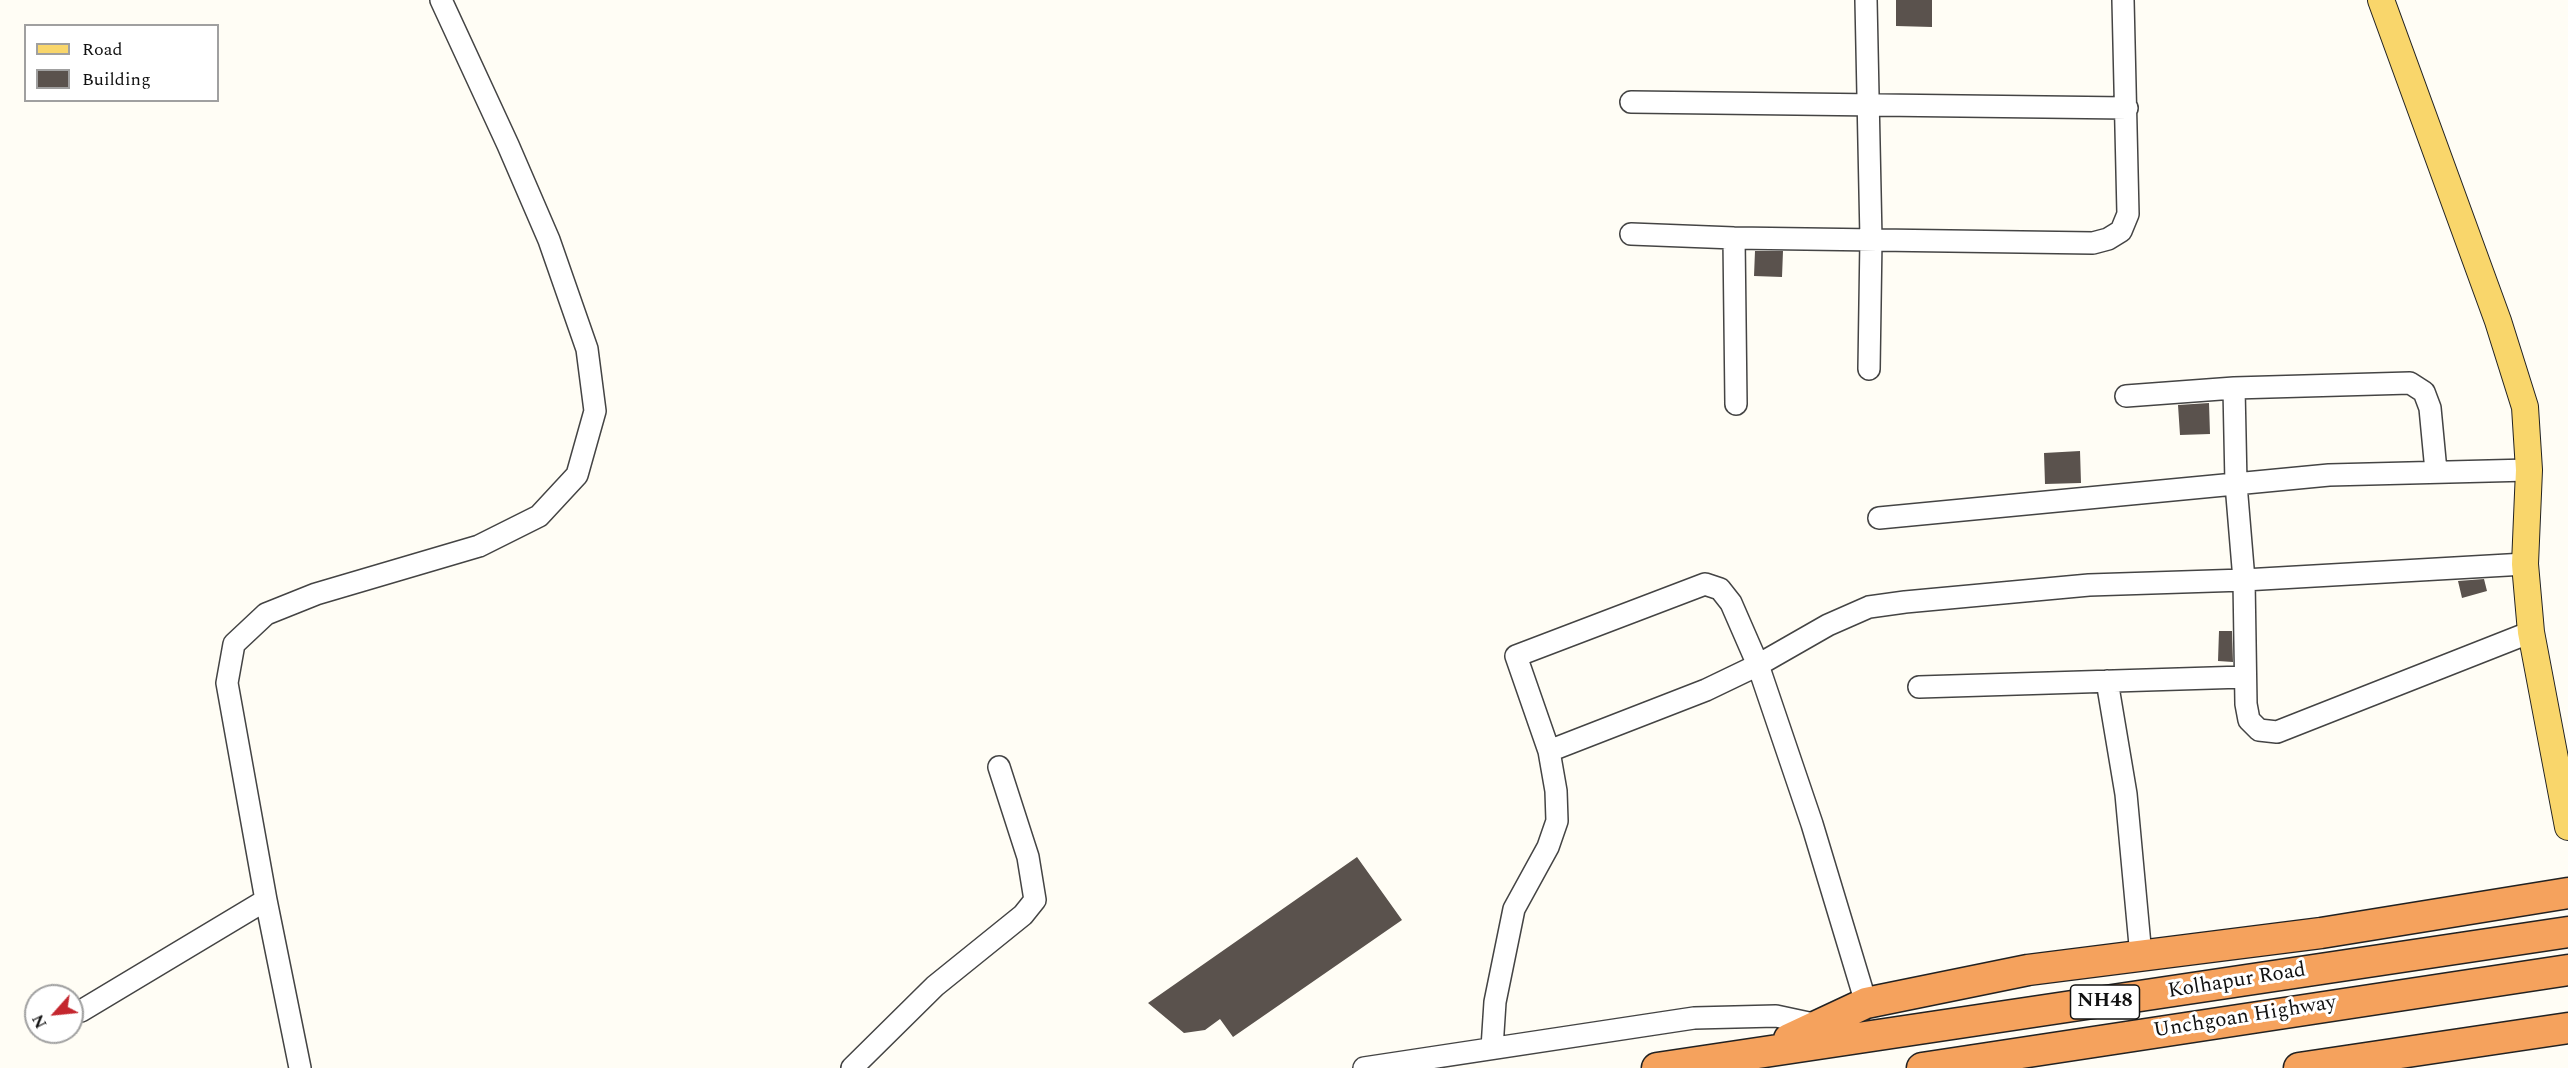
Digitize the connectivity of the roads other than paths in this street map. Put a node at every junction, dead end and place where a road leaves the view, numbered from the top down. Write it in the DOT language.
graph roads {
  1 [pos="441,0"];
  2 [pos="1866,0"];
  3 [pos="2123,0"];
  4 [pos="2381,0"];
  5 [pos="1631,102"];
  6 [pos="1870,107"];
  7 [pos="2127,108"];
  8 [pos="1631,234"];
  9 [pos="1734,238"];
  10 [pos="1871,239"];
  11 [pos="1869,369"];
  12 [pos="2234,388"];
  13 [pos="2126,396"];
  14 [pos="1736,404"];
  15 [pos="2529,470"];
  16 [pos="2436,471"];
  17 [pos="2236,484"];
  18 [pos="1879,518"];
  19 [pos="2525,564"];
  20 [pos="2244,580"];
  21 [pos="2530,632"];
  22 [pos="1758,665"];
  23 [pos="2244,677"];
  24 [pos="2107,681"];
  25 [pos="1919,687"];
  26 [pos="1549,751"];
  27 [pos="999,768"];
  28 [pos="2568,827"];
  29 [pos="2568,893"];
  30 [pos="266,900"];
  31 [pos="2560,934"];
  32 [pos="2141,956"];
  33 [pos="2568,970"];
  34 [pos="1866,1003"];
  35 [pos="84,1009"];
  36 [pos="1818,1025"];
  37 [pos="2568,1028"];
  38 [pos="1492,1048"];
  39 [pos="1759,1053"];
  40 [pos="300,1068"];
  41 [pos="852,1068"];
  42 [pos="1364,1068"];
  43 [pos="1657,1068"];
  44 [pos="1922,1068"];
  45 [pos="2299,1068"];
  1 -- 30 [label="street"];
  2 -- 6 [label="street"];
  3 -- 7 [label="street"];
  4 -- 15 [label="main road"];
  5 -- 6 [label="street"];
  6 -- 7 [label="street"];
  6 -- 10 [label="street"];
  7 -- 10 [label="street"];
  8 -- 9 [label="street"];
  9 -- 10 [label="street"];
  9 -- 14 [label="street"];
  10 -- 11 [label="street"];
  12 -- 13 [label="street"];
  12 -- 16 [label="street"];
  12 -- 17 [label="street"];
  15 -- 16 [label="street"];
  15 -- 19 [label="main road"];
  16 -- 17 [label="street"];
  17 -- 18 [label="street"];
  17 -- 20 [label="street"];
  19 -- 20 [label="street"];
  19 -- 21 [label="main road"];
  20 -- 22 [label="street"];
  20 -- 23 [label="street"];
  21 -- 23 [label="street"];
  21 -- 28 [label="main road"];
  22 -- 26 [label="street"];
  22 -- 26 [label="street"];
  22 -- 34 [label="street"];
  23 -- 24 [label="street"];
  24 -- 25 [label="street"];
  24 -- 32 [label="street"];
  26 -- 38 [label="street"];
  27 -- 41 [label="street"];
  29 -- 32 [label="highway"];
  30 -- 35 [label="street"];
  30 -- 40 [label="street"];
  31 -- 39 [label="highway, Kolhapur Road / NH48"];
  32 -- 34 [label="highway"];
  33 -- 44 [label="highway, Unchgoan Highway / NH48"];
  34 -- 36 [label="highway"];
  36 -- 38 [label="street"];
  36 -- 39 [label="highway"];
  37 -- 45 [label="highway"];
  38 -- 42 [label="street"];
  39 -- 43 [label="highway, Kolhapur Road / NH48"];
}
